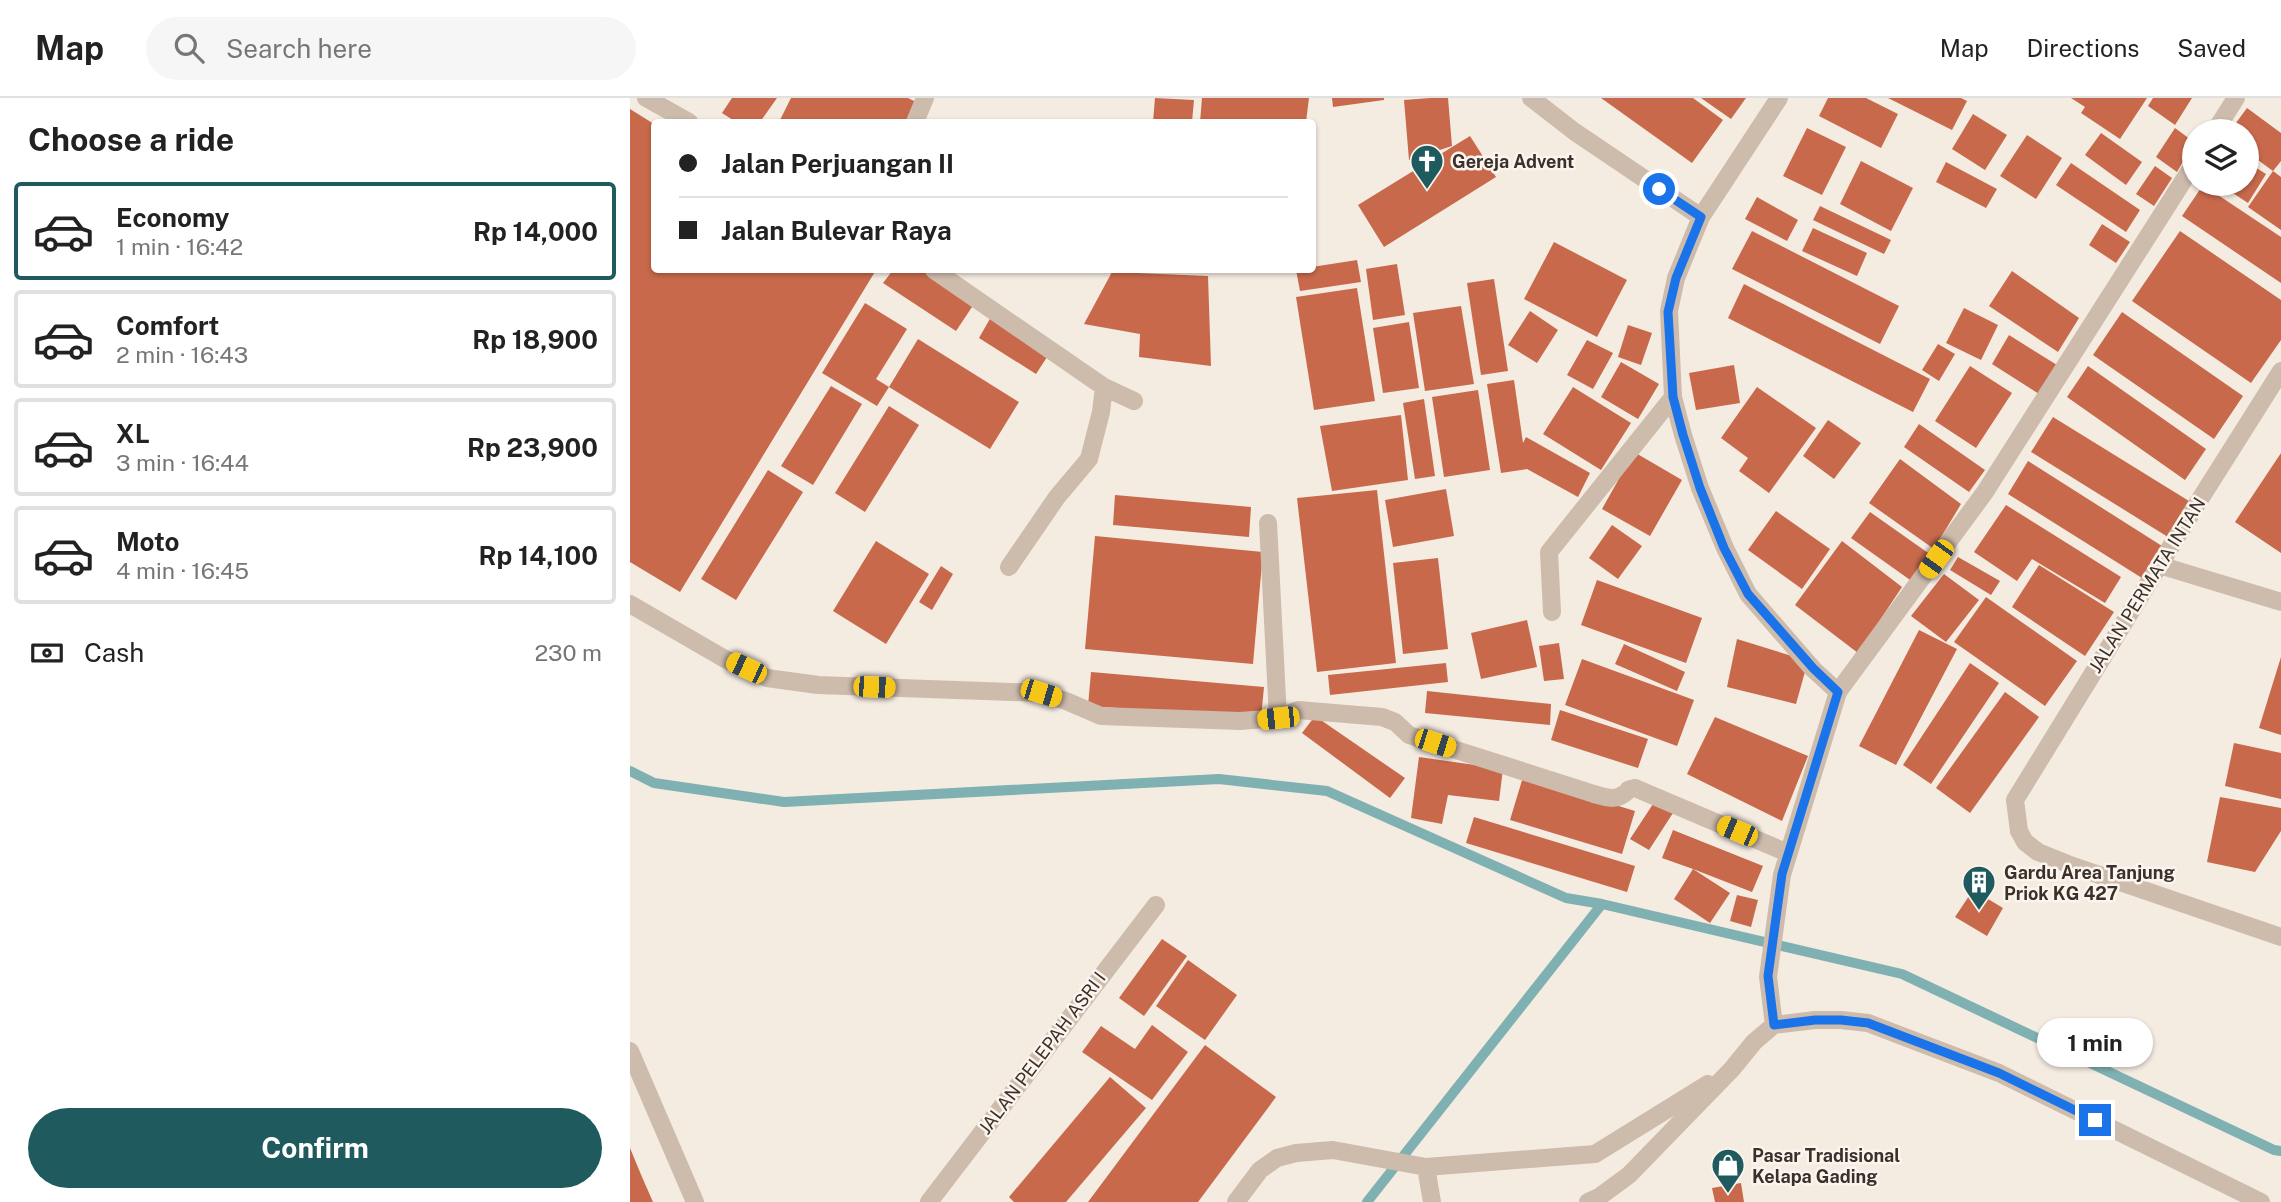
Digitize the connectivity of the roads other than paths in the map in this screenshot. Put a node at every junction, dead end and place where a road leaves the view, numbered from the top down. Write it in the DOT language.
graph roads {
  1 [pos="646,98"];
  2 [pos="925,98"];
  3 [pos="1531,98"];
  4 [pos="1779,98"];
  5 [pos="2236,98"];
  6 [pos="684,119"];
  7 [pos="916,119"];
  8 [pos="2223,119"];
  9 [pos="2182,183"];
  10 [pos="1701,217"];
  11 [pos="938,273"];
  12 [pos="2281,371"];
  13 [pos="1104,387"];
  14 [pos="1673,397"];
  15 [pos="1133,401"];
  16 [pos="1268,523"];
  17 [pos="2159,565"];
  18 [pos="1009,567"];
  19 [pos="2281,602"];
  20 [pos="630,604"];
  21 [pos="1552,612"];
  22 [pos="1838,692"];
  23 [pos="1278,718"];
  24 [pos="1788,853"];
  25 [pos="1156,905"];
  26 [pos="2281,937"];
  27 [pos="1774,1025"];
  28 [pos="630,1051"];
  29 [pos="1731,1069"];
  30 [pos="1418,1166"];
  31 [pos="695,1202"];
  32 [pos="929,1202"];
  33 [pos="1236,1202"];
  34 [pos="1432,1202"];
  35 [pos="1588,1202"];
  36 [pos="2261,1202"];
  1 -- 6 [label="street"];
  2 -- 7 [label="street"];
  3 -- 10 [label="street"];
  4 -- 10 [label="street"];
  5 -- 8 [label="street"];
  9 -- 22 [label="street"];
  10 -- 14 [label="street"];
  11 -- 13 [label="street"];
  12 -- 17 [label="street, JALAN PERMATA INTAN"];
  13 -- 15 [label="street"];
  13 -- 18 [label="street"];
  14 -- 21 [label="street"];
  14 -- 22 [label="street"];
  16 -- 23 [label="street"];
  17 -- 19 [label="street"];
  17 -- 26 [label="street, JALAN PERMATA INTAN"];
  20 -- 23 [label="street"];
  22 -- 24 [label="street"];
  23 -- 24 [label="street"];
  24 -- 27 [label="street"];
  25 -- 32 [label="street, JALAN PELEPAH ASRI I"];
  27 -- 29 [label="street"];
  27 -- 36 [label="street"];
  28 -- 31 [label="street"];
  29 -- 30 [label="street"];
  29 -- 35 [label="street"];
  30 -- 33 [label="street"];
  30 -- 34 [label="street"];
}
